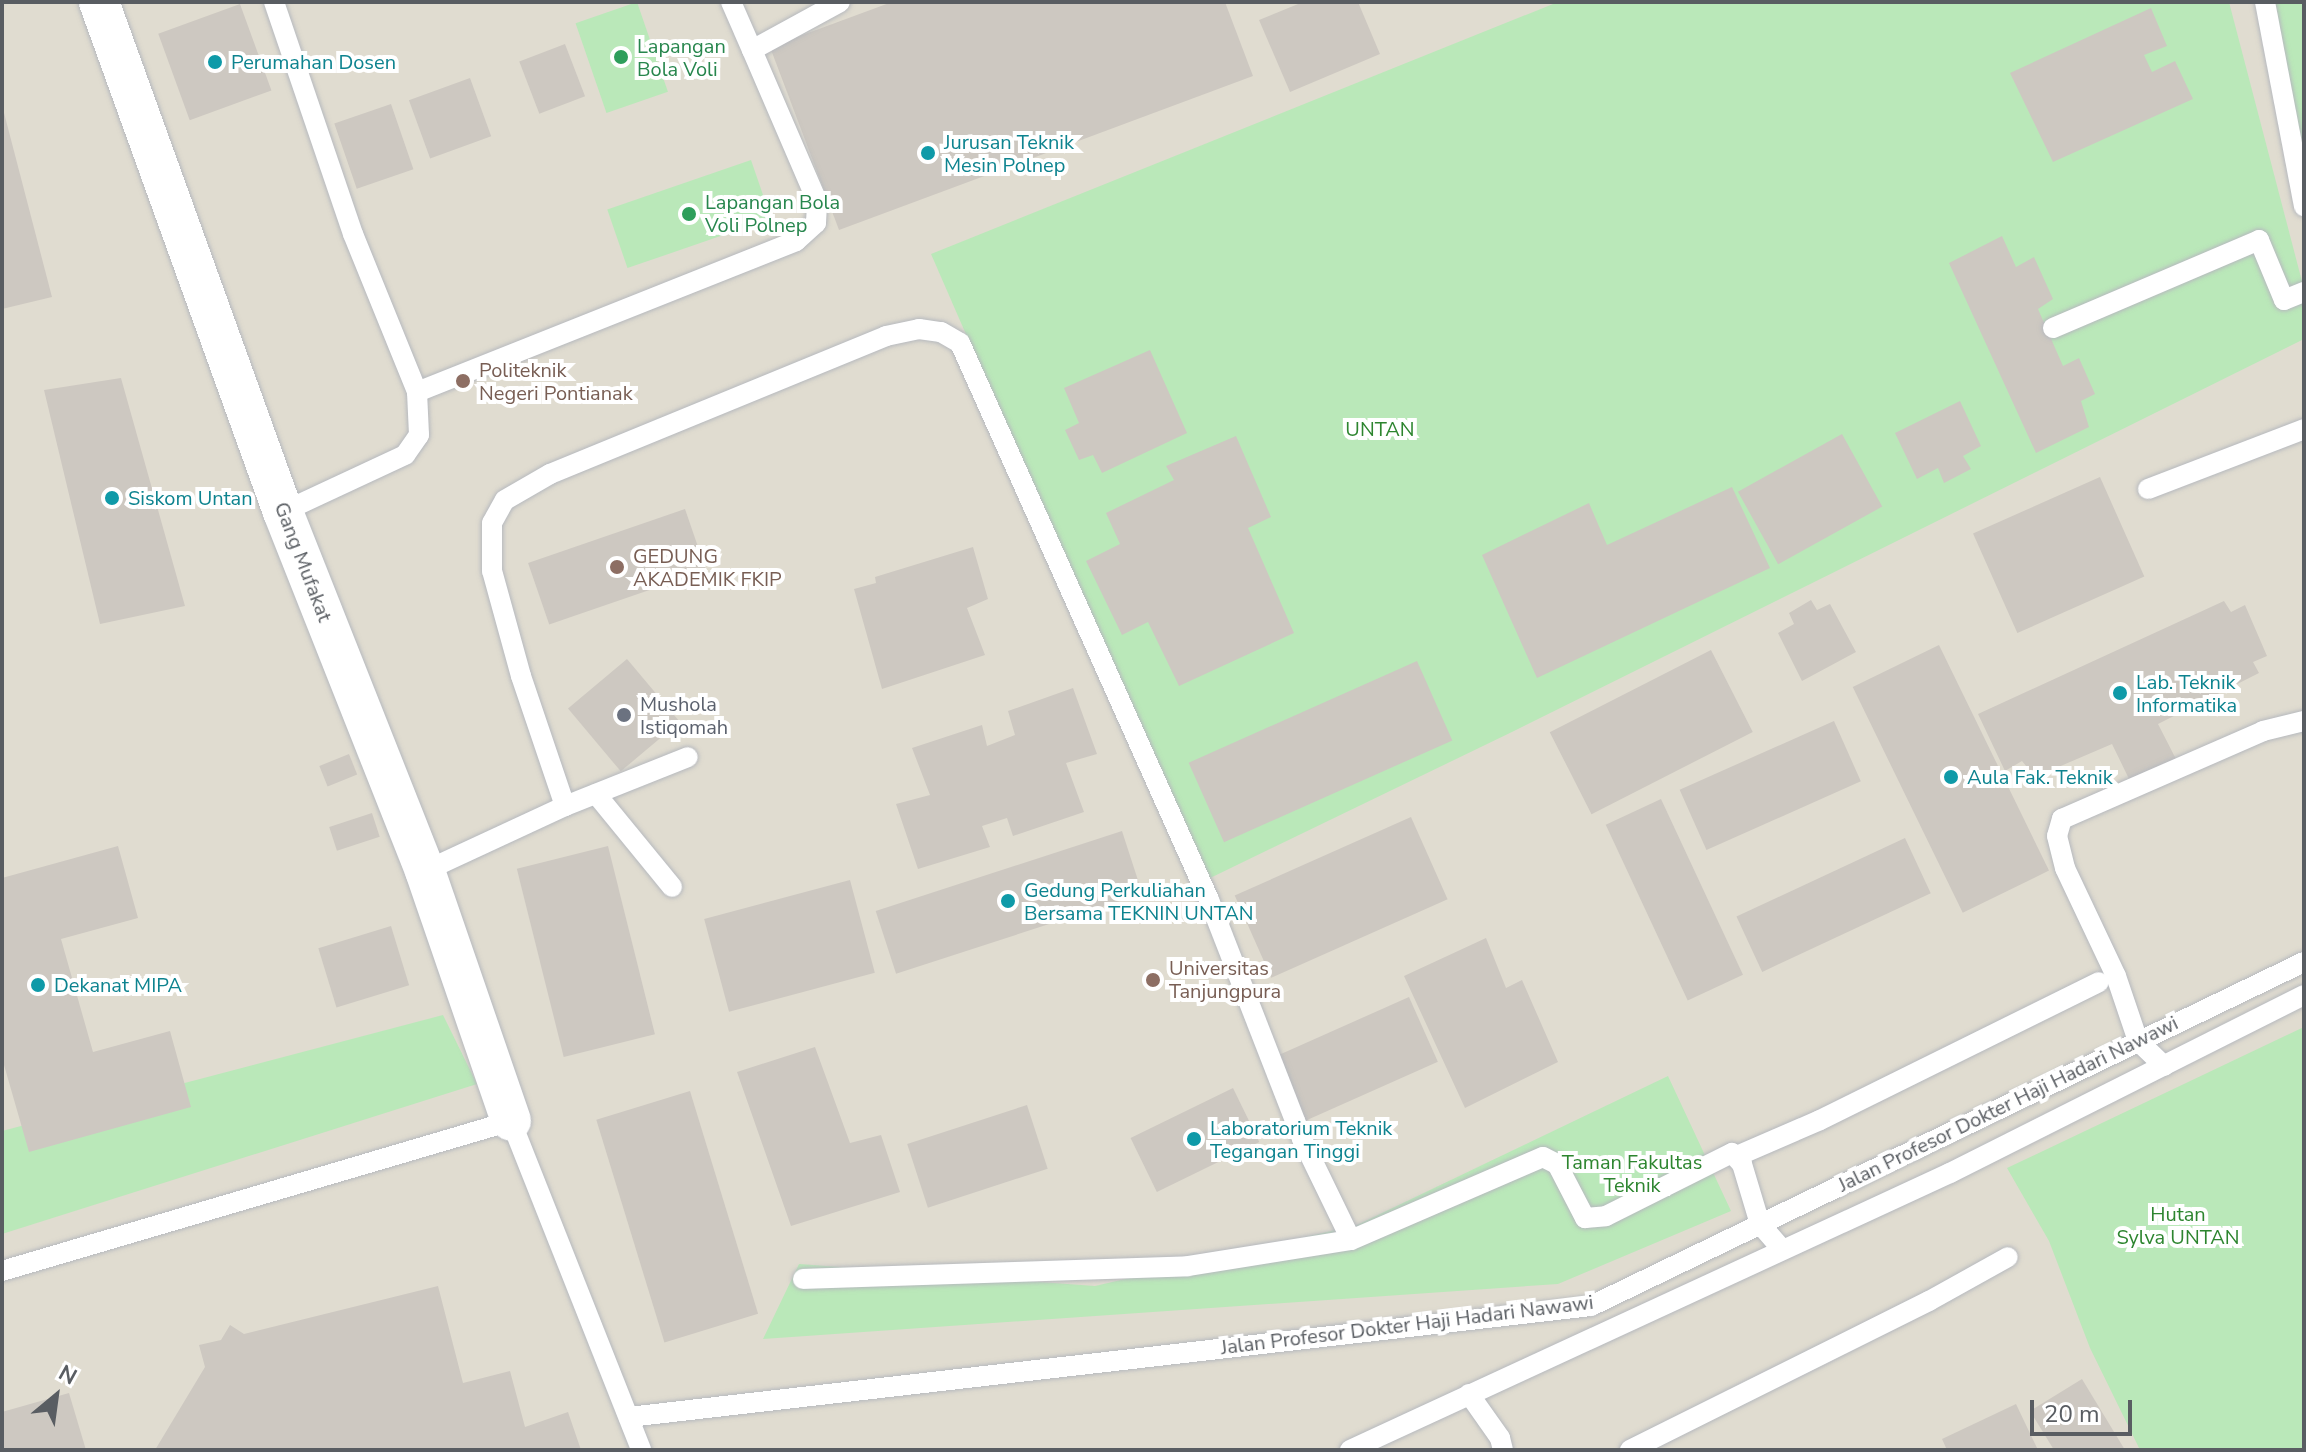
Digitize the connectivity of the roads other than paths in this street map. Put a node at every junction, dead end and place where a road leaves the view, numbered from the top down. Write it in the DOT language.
graph roads {
  1 [pos="99,2"];
  2 [pos="274,2"];
  3 [pos="731,2"];
  4 [pos="840,2"];
  5 [pos="2265,2"];
  6 [pos="752,50"];
  7 [pos="2304,206"];
  8 [pos="2304,292"];
  9 [pos="2053,328"];
  10 [pos="417,392"];
  11 [pos="2304,429"];
  12 [pos="2148,489"];
  13 [pos="283,512"];
  14 [pos="2304,721"];
  15 [pos="688,757"];
  16 [pos="596,794"];
  17 [pos="565,806"];
  18 [pos="425,871"];
  19 [pos="672,887"];
  20 [pos="2304,962"];
  21 [pos="2099,982"];
  22 [pos="2304,995"];
  23 [pos="2138,1041"];
  24 [pos="2164,1066"];
  25 [pos="511,1121"];
  26 [pos="1737,1156"];
  27 [pos="1760,1224"];
  28 [pos="1351,1240"];
  29 [pos="1781,1248"];
  30 [pos="2008,1257"];
  31 [pos="2,1271"];
  32 [pos="803,1279"];
  33 [pos="1469,1394"];
  34 [pos="629,1417"];
  35 [pos="641,1450"];
  36 [pos="1350,1450"];
  37 [pos="1503,1450"];
  38 [pos="1630,1450"];
  1 -- 13 [label="street, Gang Mufakat"];
  2 -- 10 [label="lane"];
  3 -- 6 [label="lane"];
  4 -- 6 [label="lane"];
  5 -- 7 [label="lane"];
  6 -- 10 [label="lane"];
  8 -- 9 [label="lane"];
  10 -- 13 [label="lane"];
  11 -- 12 [label="lane"];
  13 -- 18 [label="street, Gang Mufakat"];
  14 -- 23 [label="lane"];
  15 -- 16 [label="lane"];
  16 -- 17 [label="lane"];
  16 -- 19 [label="lane"];
  17 -- 18 [label="lane"];
  17 -- 28 [label="lane"];
  18 -- 25 [label="street, Gang Mufakat"];
  20 -- 23 [label="lane, Jalan Profesor Dokter Haji Hadari Nawawi"];
  21 -- 26 [label="lane"];
  22 -- 24 [label="lane, Jalan Profesor Dokter Haji Hadari Nawawi"];
  23 -- 24 [label="lane"];
  23 -- 27 [label="lane, Jalan Profesor Dokter Haji Hadari Nawawi"];
  24 -- 29 [label="lane, Jalan Profesor Dokter Haji Hadari Nawawi"];
  25 -- 31 [label="lane"];
  25 -- 34 [label="lane"];
  26 -- 27 [label="lane"];
  26 -- 28 [label="lane"];
  27 -- 29 [label="lane"];
  27 -- 34 [label="lane, Jalan Profesor Dokter Haji Hadari Nawawi"];
  28 -- 32 [label="lane"];
  29 -- 33 [label="lane, Jalan Profesor Dokter Haji Hadari Nawawi"];
  30 -- 38 [label="lane"];
  33 -- 36 [label="lane, Jalan Profesor Dokter Haji Hadari Nawawi"];
  33 -- 37 [label="lane"];
  34 -- 35 [label="lane"];
}
